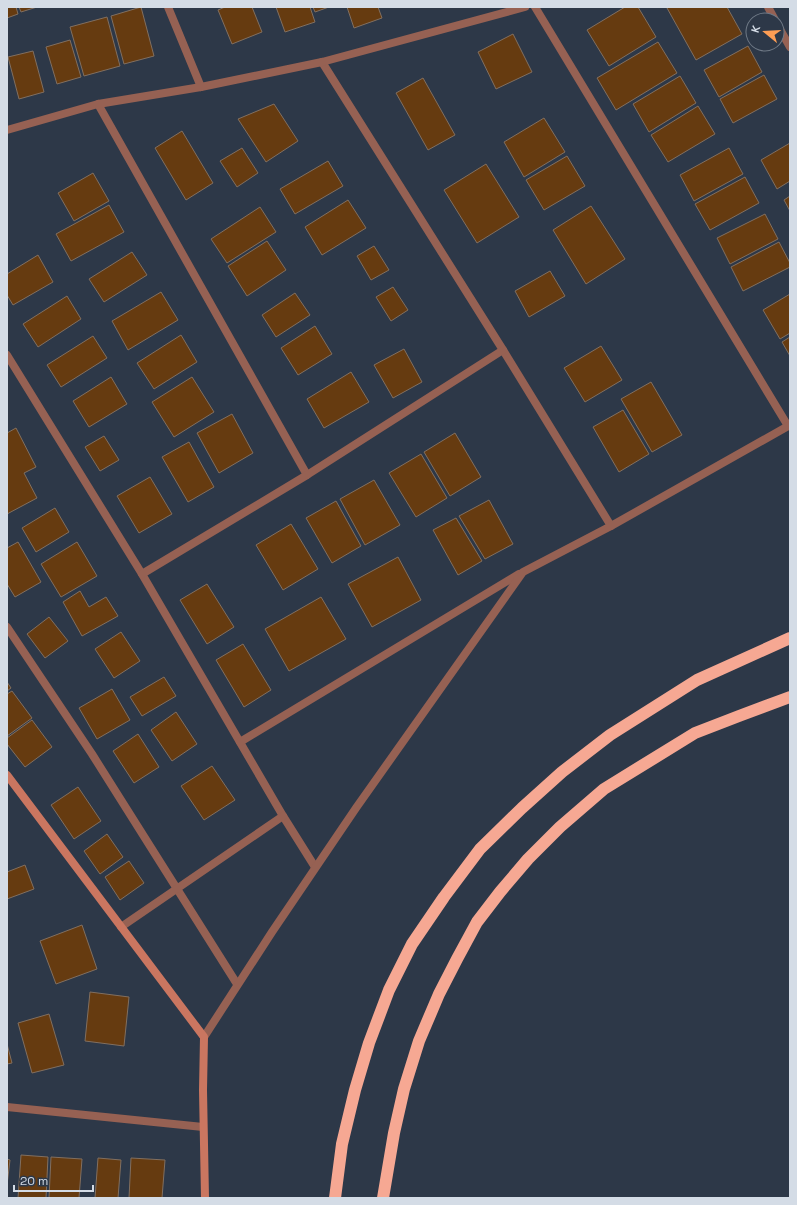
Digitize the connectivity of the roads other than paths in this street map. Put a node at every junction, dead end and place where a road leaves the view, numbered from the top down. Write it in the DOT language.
graph roads {
  1 [pos="168,7"];
  2 [pos="525,7"];
  3 [pos="535,7"];
  4 [pos="785,38"];
  5 [pos="790,47"];
  6 [pos="322,62"];
  7 [pos="201,87"];
  8 [pos="98,104"];
  9 [pos="7,130"];
  10 [pos="503,350"];
  11 [pos="7,355"];
  12 [pos="789,425"];
  13 [pos="307,475"];
  14 [pos="611,526"];
  15 [pos="523,572"];
  16 [pos="142,574"];
  17 [pos="7,627"];
  18 [pos="790,638"];
  19 [pos="790,698"];
  20 [pos="240,742"];
  21 [pos="7,775"];
  22 [pos="283,816"];
  23 [pos="315,867"];
  24 [pos="178,889"];
  25 [pos="121,927"];
  26 [pos="237,984"];
  27 [pos="204,1037"];
  28 [pos="7,1107"];
  29 [pos="203,1127"];
  30 [pos="205,1198"];
  31 [pos="334,1198"];
  32 [pos="383,1198"];
  1 -- 7 [label="street"];
  2 -- 6 [label="street"];
  3 -- 12 [label="street"];
  4 -- 5 [label="street"];
  6 -- 7 [label="street"];
  6 -- 10 [label="street"];
  7 -- 8 [label="street"];
  8 -- 9 [label="street"];
  8 -- 13 [label="street"];
  10 -- 13 [label="street"];
  10 -- 14 [label="street"];
  11 -- 16 [label="street"];
  12 -- 14 [label="street"];
  13 -- 16 [label="street"];
  14 -- 15 [label="street"];
  15 -- 20 [label="street"];
  15 -- 23 [label="street"];
  16 -- 20 [label="street"];
  17 -- 24 [label="street"];
  18 -- 31 [label="highway"];
  19 -- 32 [label="highway"];
  20 -- 22 [label="street"];
  21 -- 25 [label="main road"];
  22 -- 23 [label="street"];
  22 -- 24 [label="street"];
  23 -- 26 [label="street"];
  24 -- 25 [label="street"];
  24 -- 26 [label="street"];
  25 -- 27 [label="main road"];
  26 -- 27 [label="street"];
  27 -- 29 [label="main road"];
  28 -- 29 [label="street"];
  29 -- 30 [label="main road"];
}
